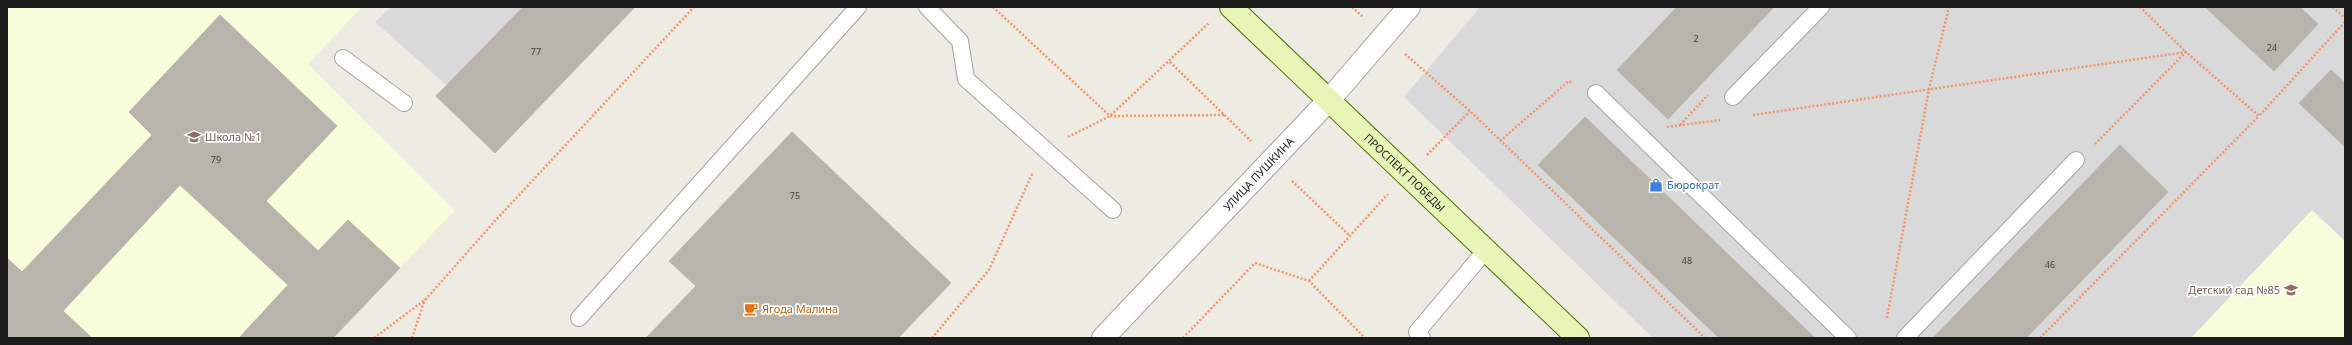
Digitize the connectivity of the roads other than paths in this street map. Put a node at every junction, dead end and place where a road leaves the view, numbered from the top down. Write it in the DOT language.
graph roads {
  1 [pos="858,7"];
  2 [pos="927,7"];
  3 [pos="1231,7"];
  4 [pos="1409,7"];
  5 [pos="1821,7"];
  6 [pos="343,58"];
  7 [pos="1596,93"];
  8 [pos="1734,97"];
  9 [pos="1329,100"];
  10 [pos="404,103"];
  11 [pos="2076,160"];
  12 [pos="1114,210"];
  13 [pos="1486,250"];
  14 [pos="579,318"];
  15 [pos="1103,338"];
  16 [pos="1422,338"];
  17 [pos="1578,338"];
  18 [pos="1848,338"];
  19 [pos="1905,338"];
  1 -- 14 [label="lane"];
  2 -- 12 [label="lane"];
  3 -- 9 [label="main road, ПРОСПЕКТ ПОБЕДЫ"];
  4 -- 9 [label="street, УЛИЦА ПУШКИНА"];
  5 -- 8 [label="lane"];
  6 -- 10 [label="lane"];
  7 -- 18 [label="lane"];
  9 -- 13 [label="main road, ПРОСПЕКТ ПОБЕДЫ"];
  9 -- 15 [label="street, УЛИЦА ПУШКИНА"];
  11 -- 19 [label="lane"];
  13 -- 16 [label="lane"];
  13 -- 17 [label="main road, ПРОСПЕКТ ПОБЕДЫ"];
}
